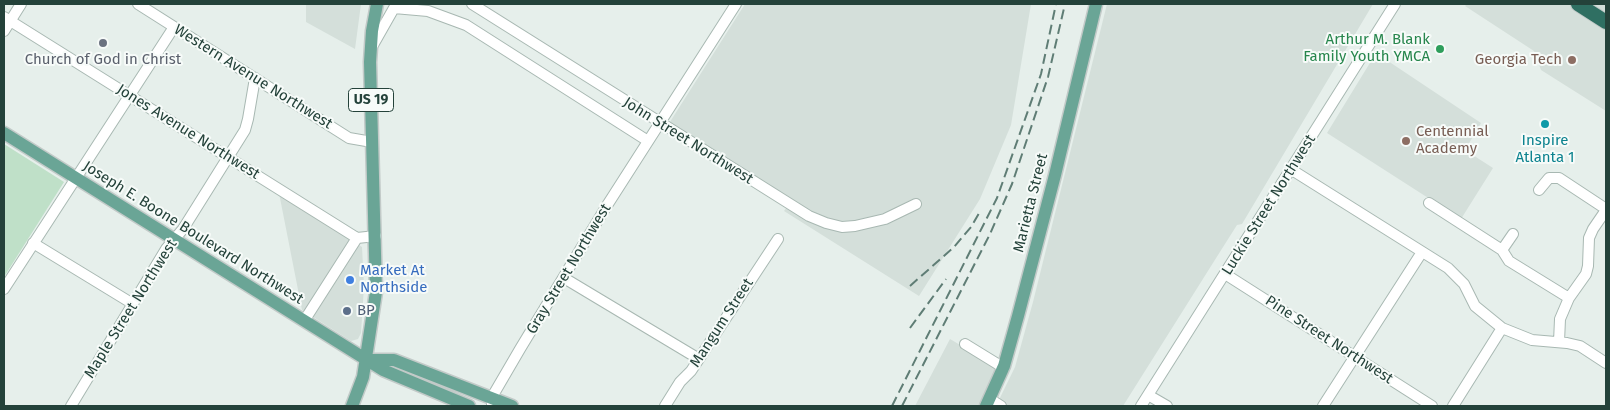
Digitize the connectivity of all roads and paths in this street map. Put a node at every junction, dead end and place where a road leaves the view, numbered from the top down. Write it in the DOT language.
graph roads {
  1 [pos="21,4"];
  2 [pos="138,4"];
  3 [pos="377,4"];
  4 [pos="472,4"];
  5 [pos="736,4"];
  6 [pos="1096,4"];
  7 [pos="1395,4"];
  8 [pos="1578,4"];
  9 [pos="411,6"];
  10 [pos="7,19"];
  11 [pos="1606,22"];
  12 [pos="174,27"];
  13 [pos="4,31"];
  14 [pos="371,47"];
  15 [pos="255,78"];
  16 [pos="131,95"];
  17 [pos="660,124"];
  18 [pos="4,133"];
  19 [pos="648,141"];
  20 [pos="372,142"];
  21 [pos="228,157"];
  22 [pos="1292,170"];
  23 [pos="76,178"];
  24 [pos="1539,190"];
  25 [pos="1429,203"];
  26 [pos="916,204"];
  27 [pos="1606,209"];
  28 [pos="1513,234"];
  29 [pos="376,236"];
  30 [pos="357,238"];
  31 [pos="778,239"];
  32 [pos="174,240"];
  33 [pos="33,243"];
  34 [pos="1502,250"];
  35 [pos="1422,252"];
  36 [pos="1225,274"];
  37 [pos="564,278"];
  38 [pos="4,289"];
  39 [pos="1569,298"];
  40 [pos="133,304"];
  41 [pos="304,321"];
  42 [pos="1502,328"];
  43 [pos="1559,342"];
  44 [pos="965,344"];
  45 [pos="1356,357"];
  46 [pos="700,359"];
  47 [pos="366,360"];
  48 [pos="1606,363"];
  49 [pos="1004,368"];
  50 [pos="1148,395"];
  51 [pos="492,402"];
  52 [pos="988,403"];
  53 [pos="71,406"];
  54 [pos="352,406"];
  55 [pos="469,406"];
  56 [pos="512,406"];
  57 [pos="665,406"];
  58 [pos="1002,406"];
  59 [pos="1141,406"];
  60 [pos="1167,406"];
  61 [pos="1323,406"];
  62 [pos="1432,406"];
  63 [pos="1453,406"];
  1 -- 10 [label="street"];
  2 -- 12 [label="street, Western Avenue Northwest"];
  3 -- 14 [label="main road, US 19"];
  4 -- 17 [label="street, John Street Northwest"];
  5 -- 17 [label="street, Gray Street Northwest"];
  6 -- 49 [label="main road, Marietta Street"];
  7 -- 22 [label="street, Luckie Street Northwest"];
  8 -- 11 [label="highway"];
  9 -- 14 [label="street"];
  9 -- 19 [label="street"];
  10 -- 13 [label="street"];
  10 -- 16 [label="street, Jones Avenue Northwest"];
  12 -- 15 [label="street, Western Avenue Northwest"];
  12 -- 16 [label="street"];
  14 -- 20 [label="main road, US 19"];
  15 -- 20 [label="street, Western Avenue Northwest"];
  15 -- 21 [label="street, Maple Street Northwest"];
  16 -- 21 [label="street, Jones Avenue Northwest"];
  16 -- 23 [label="street"];
  17 -- 19 [label="street, Gray Street Northwest"];
  17 -- 26 [label="street, John Street Northwest"];
  18 -- 23 [label="main road, Joseph E. Boone Boulevard Northwest"];
  19 -- 37 [label="street, Gray Street Northwest"];
  20 -- 29 [label="main road, US 19"];
  21 -- 30 [label="street, Jones Avenue Northwest"];
  21 -- 32 [label="street, Maple Street Northwest"];
  22 -- 35 [label="street"];
  22 -- 36 [label="street, Luckie Street Northwest"];
  23 -- 32 [label="main road, Joseph E. Boone Boulevard Northwest"];
  23 -- 33 [label="street"];
  24 -- 27 [label="street"];
  25 -- 34 [label="street"];
  27 -- 39 [label="street"];
  28 -- 34 [label="street"];
  29 -- 30 [label="street"];
  29 -- 47 [label="main road, US 19"];
  30 -- 41 [label="street"];
  31 -- 46 [label="street, Mangum Street"];
  32 -- 40 [label="street, Maple Street Northwest"];
  32 -- 41 [label="main road, Joseph E. Boone Boulevard Northwest"];
  33 -- 38 [label="street"];
  33 -- 40 [label="street"];
  34 -- 39 [label="street"];
  35 -- 42 [label="street"];
  35 -- 45 [label="street"];
  36 -- 45 [label="street, Pine Street Northwest"];
  36 -- 50 [label="street, Luckie Street Northwest"];
  37 -- 46 [label="street"];
  37 -- 51 [label="street, Gray Street Northwest"];
  39 -- 43 [label="street"];
  40 -- 53 [label="street, Maple Street Northwest"];
  41 -- 47 [label="main road, Joseph E. Boone Boulevard Northwest"];
  42 -- 43 [label="street"];
  42 -- 63 [label="street"];
  43 -- 48 [label="street"];
  44 -- 49 [label="street"];
  45 -- 61 [label="street"];
  45 -- 62 [label="street, Pine Street Northwest"];
  46 -- 57 [label="street, Mangum Street"];
  47 -- 51 [label="main road"];
  47 -- 54 [label="main road, US 19"];
  47 -- 55 [label="main road, Joseph E. Boone Boulevard Northwest"];
  49 -- 52 [label="main road, Marietta Street"];
  50 -- 59 [label="street, Luckie Street Northwest"];
  50 -- 60 [label="street"];
  51 -- 56 [label="main road"];
  52 -- 58 [label="street"];
}
